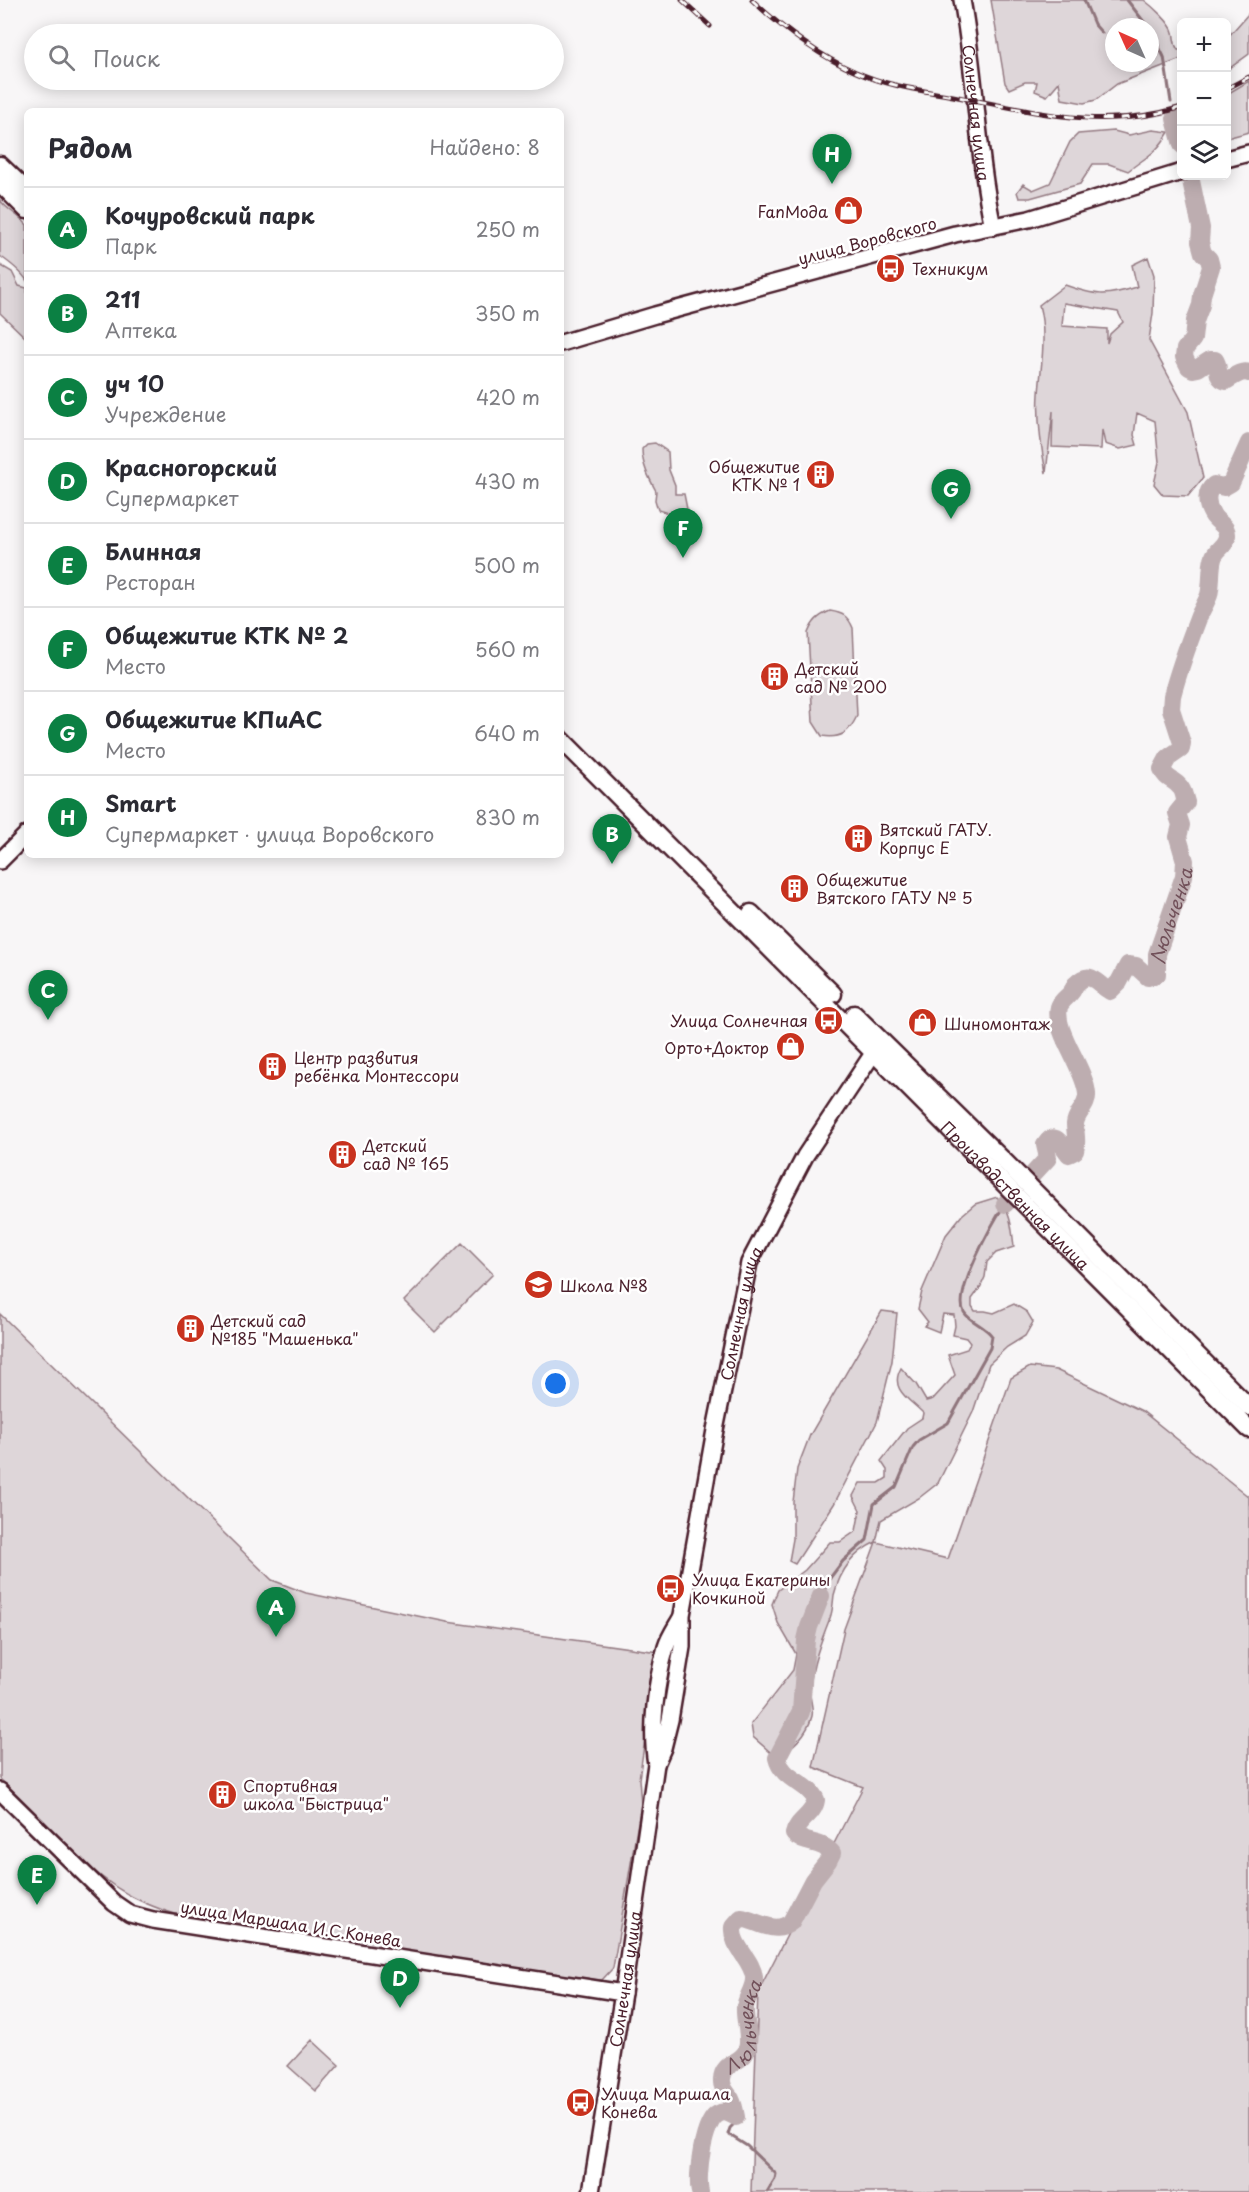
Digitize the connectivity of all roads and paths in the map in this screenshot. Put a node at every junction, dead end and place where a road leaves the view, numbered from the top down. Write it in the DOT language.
graph roads {
  1 [pos="962,0"];
  2 [pos="1249,153"];
  3 [pos="1231,158"];
  4 [pos="0,165"];
  5 [pos="1177,173"];
  6 [pos="0,183"];
  7 [pos="24,188"];
  8 [pos="24,207"];
  9 [pos="993,227"];
  10 [pos="564,342"];
  11 [pos="564,728"];
  12 [pos="564,742"];
  13 [pos="24,837"];
  14 [pos="0,861"];
  15 [pos="878,1046"];
  16 [pos="1030,1198"];
  17 [pos="1249,1407"];
  18 [pos="1249,1429"];
  19 [pos="0,1791"];
  20 [pos="623,1993"];
  21 [pos="591,2192"];
  1 -- 9 [label="main road, Солнечная улица"];
  2 -- 3 [label="main road"];
  4 -- 7 [label="highway"];
  5 -- 9 [label="main road, улица Воровского"];
  6 -- 8 [label="highway"];
  9 -- 10 [label="main road, улица Воровского"];
  11 -- 15 [label="highway, Производственная улица"];
  12 -- 15 [label="highway, Производственная улица"];
  13 -- 14 [label="main road"];
  15 -- 16 [label="highway, Производственная улица"];
  15 -- 20 [label="main road, Солнечная улица"];
  16 -- 17 [label="highway, Производственная улица"];
  16 -- 18 [label="highway, Производственная улица"];
  19 -- 20 [label="main road, улица Маршала И.С.Конева"];
  20 -- 21 [label="main road, Солнечная улица"];
}
